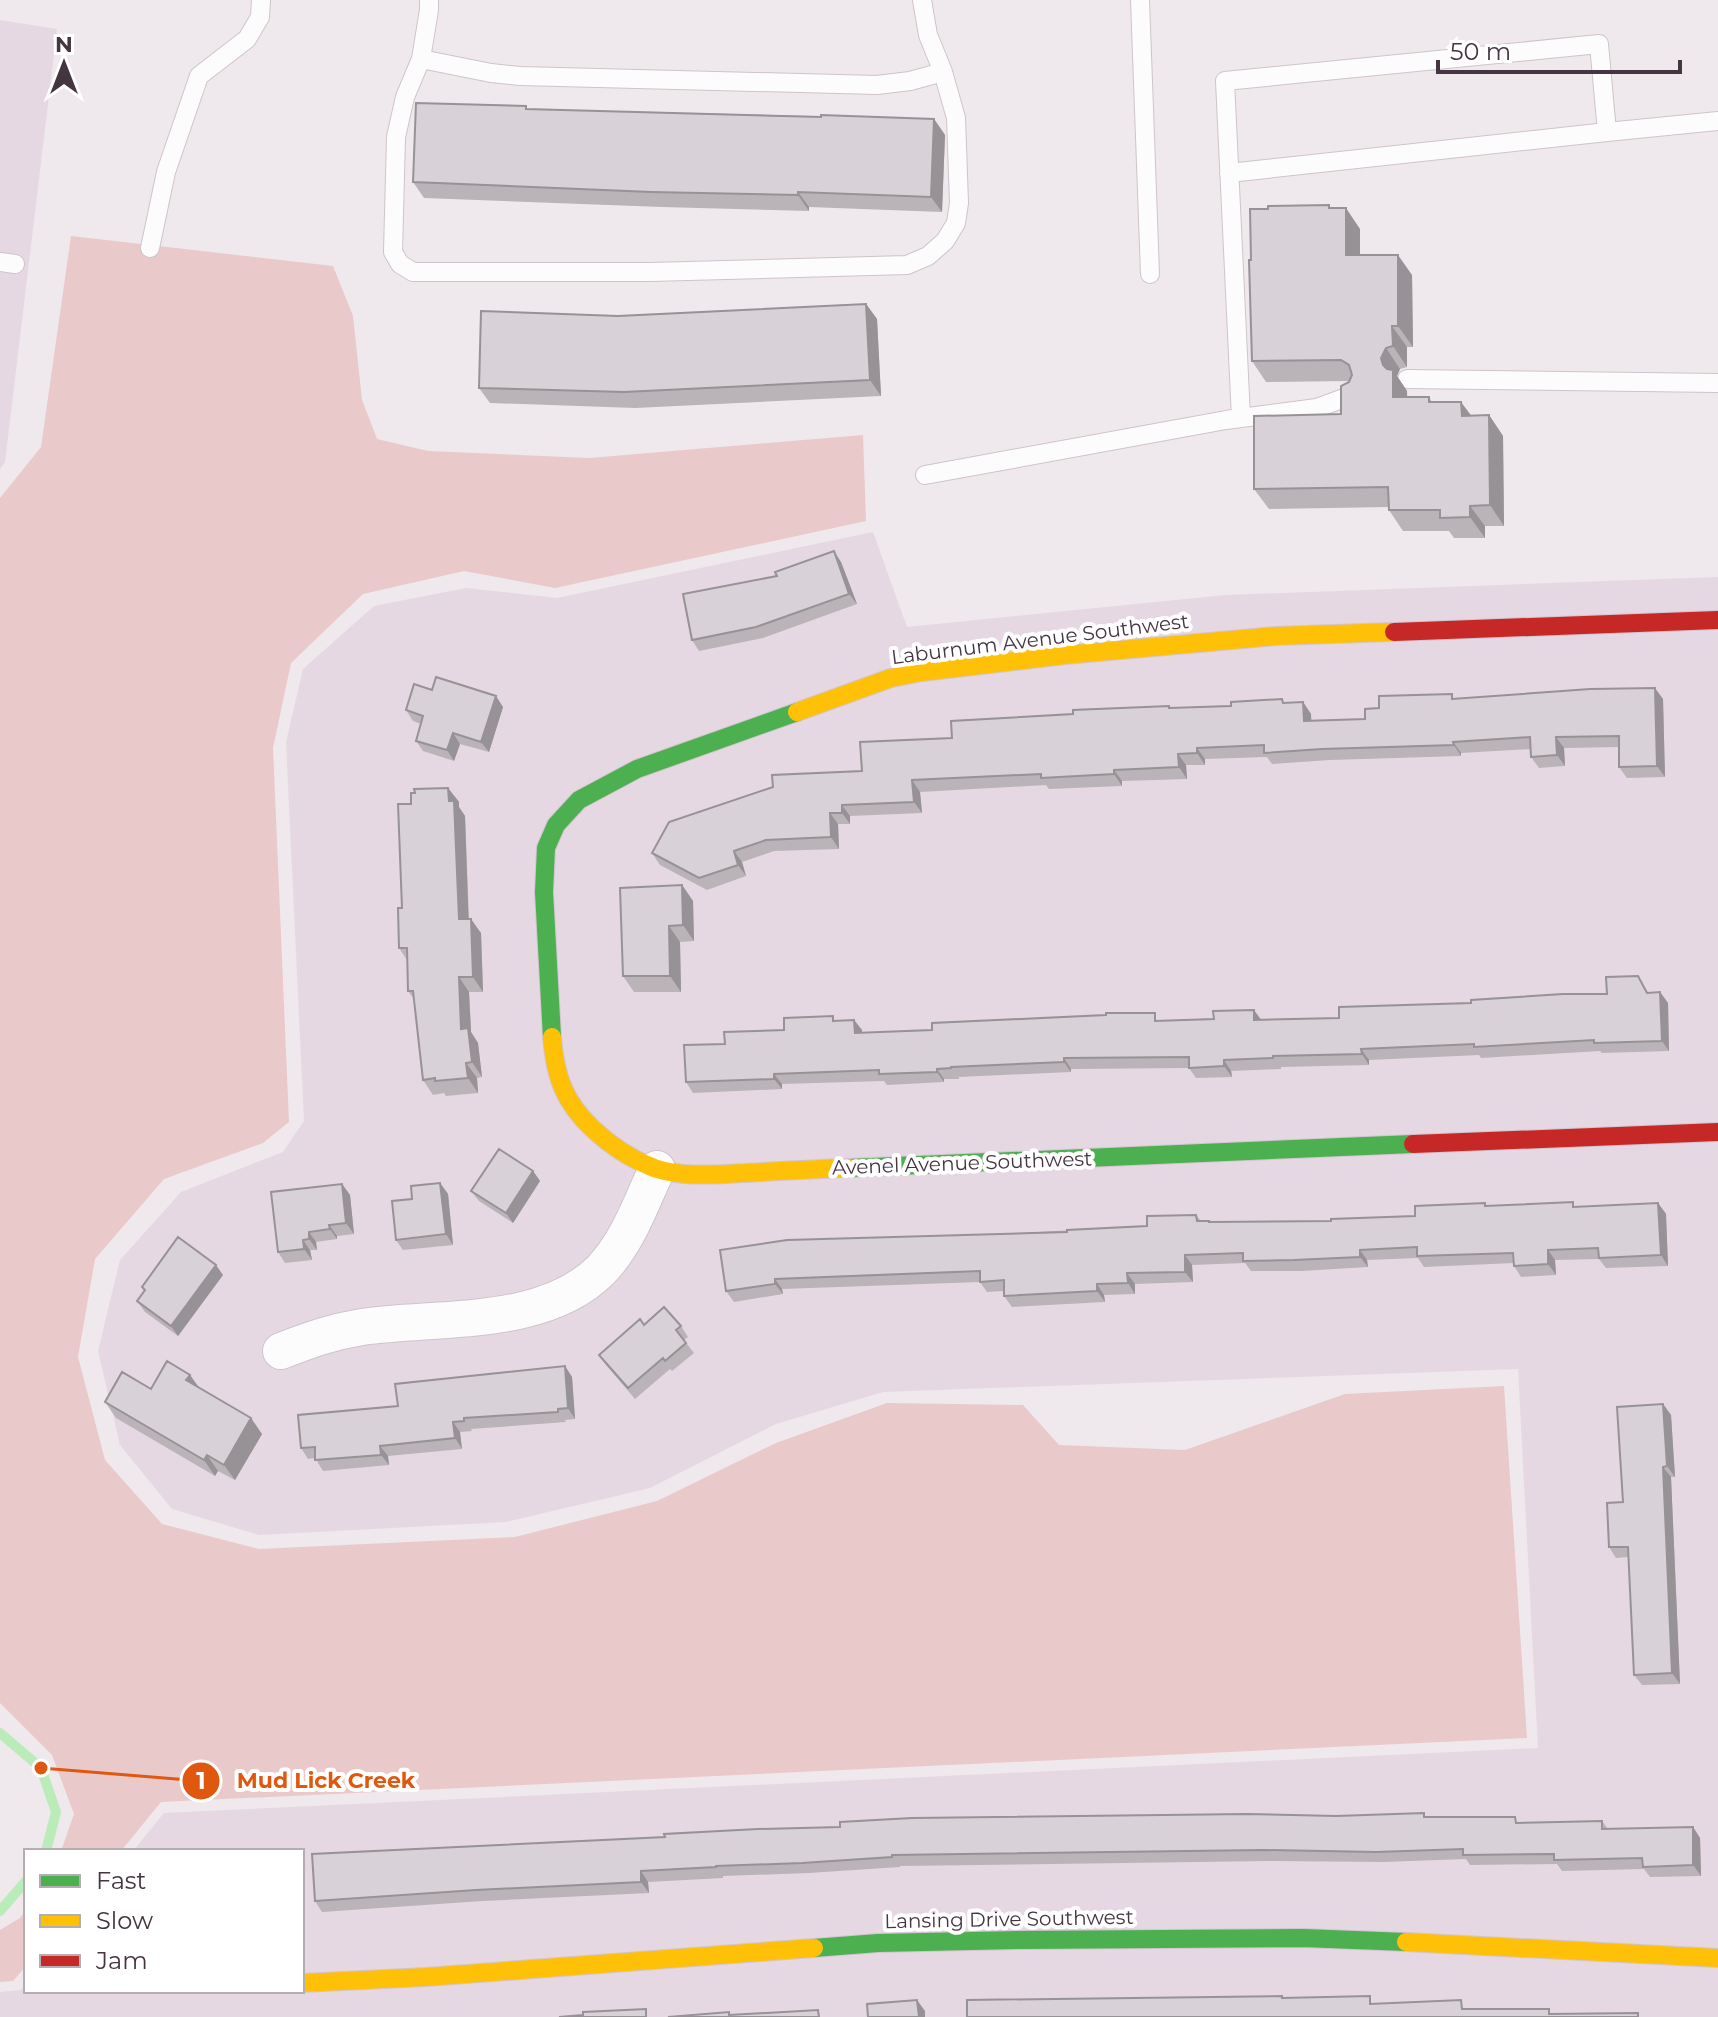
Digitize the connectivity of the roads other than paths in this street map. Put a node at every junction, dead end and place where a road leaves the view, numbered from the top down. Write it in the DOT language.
graph roads {
  1 [pos="261,0"];
  2 [pos="429,0"];
  3 [pos="922,0"];
  4 [pos="1140,0"];
  5 [pos="421,59"];
  6 [pos="943,72"];
  7 [pos="1718,121"];
  8 [pos="1607,132"];
  9 [pos="1229,173"];
  10 [pos="150,248"];
  11 [pos="1150,274"];
  12 [pos="1407,379"];
  13 [pos="1718,383"];
  14 [pos="1355,394"];
  15 [pos="1241,418"];
  16 [pos="925,475"];
  17 [pos="1718,620"];
  18 [pos="1718,1132"];
  19 [pos="657,1169"];
  20 [pos="281,1351"];
  21 [pos="1718,1958"];
  22 [pos="304,1983"];
  1 -- 10 [label="lane"];
  2 -- 5 [label="lane"];
  3 -- 6 [label="lane"];
  4 -- 11 [label="lane"];
  5 -- 6 [label="lane"];
  5 -- 6 [label="lane"];
  7 -- 8 [label="lane"];
  8 -- 9 [label="lane"];
  8 -- 9 [label="lane"];
  9 -- 15 [label="lane"];
  12 -- 13 [label="lane"];
  14 -- 15 [label="lane"];
  15 -- 16 [label="lane"];
  17 -- 19 [label="street, Laburnum Avenue Southwest"];
  18 -- 19 [label="street, Avenel Avenue Southwest"];
  19 -- 20 [label="street"];
  21 -- 22 [label="street, Lansing Drive Southwest"];
}
